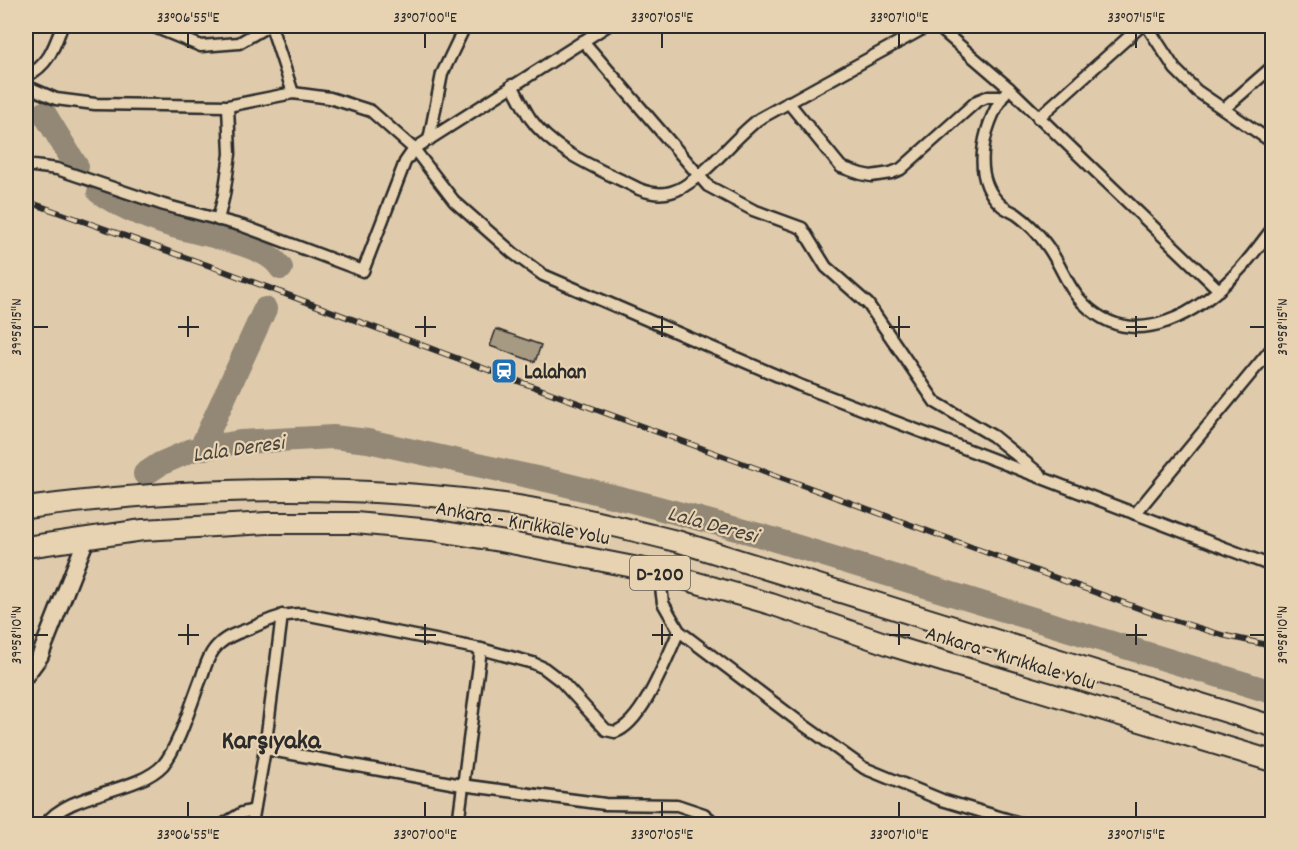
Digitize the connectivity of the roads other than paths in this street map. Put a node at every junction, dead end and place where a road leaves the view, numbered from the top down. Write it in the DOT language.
graph roads {
  1 [pos="62,26"];
  2 [pos="152,26"];
  3 [pos="270,26"];
  4 [pos="465,26"];
  5 [pos="607,26"];
  6 [pos="928,26"];
  7 [pos="937,26"];
  8 [pos="1142,26"];
  9 [pos="1146,26"];
  10 [pos="583,41"];
  11 [pos="1272,66"];
  12 [pos="26,76"];
  13 [pos="512,85"];
  14 [pos="26,86"];
  15 [pos="293,93"];
  16 [pos="1005,93"];
  17 [pos="788,102"];
  18 [pos="228,106"];
  19 [pos="1224,109"];
  20 [pos="1038,118"];
  21 [pos="429,140"];
  22 [pos="1272,142"];
  23 [pos="414,150"];
  24 [pos="26,165"];
  25 [pos="699,175"];
  26 [pos="218,220"];
  27 [pos="1272,229"];
  28 [pos="1219,290"];
  29 [pos="1272,348"];
  30 [pos="1049,481"];
  31 [pos="26,507"];
  32 [pos="1135,514"];
  33 [pos="87,537"];
  34 [pos="26,547"];
  35 [pos="1272,566"];
  36 [pos="659,572"];
  37 [pos="282,615"];
  38 [pos="679,631"];
  39 [pos="481,649"];
  40 [pos="26,675"];
  41 [pos="1272,726"];
  42 [pos="265,749"];
  43 [pos="1272,762"];
  44 [pos="462,786"];
  45 [pos="254,810"];
  46 [pos="46,825"];
  47 [pos="224,825"];
  48 [pos="252,825"];
  49 [pos="458,825"];
  50 [pos="716,825"];
  51 [pos="1023,825"];
  1 -- 12 [label="street"];
  2 -- 3 [label="street"];
  3 -- 15 [label="street"];
  4 -- 21 [label="street"];
  5 -- 10 [label="street"];
  6 -- 17 [label="street"];
  7 -- 16 [label="street"];
  8 -- 20 [label="street"];
  9 -- 19 [label="street"];
  10 -- 13 [label="street"];
  10 -- 25 [label="street"];
  11 -- 19 [label="street"];
  13 -- 21 [label="street"];
  13 -- 25 [label="street"];
  14 -- 18 [label="street"];
  15 -- 18 [label="street"];
  15 -- 23 [label="street"];
  16 -- 17 [label="street"];
  16 -- 20 [label="street"];
  16 -- 28 [label="street"];
  17 -- 25 [label="street"];
  18 -- 26 [label="street"];
  19 -- 22 [label="street"];
  20 -- 28 [label="street"];
  21 -- 23 [label="street"];
  23 -- 26 [label="street"];
  23 -- 30 [label="street"];
  24 -- 26 [label="street"];
  25 -- 30 [label="street"];
  27 -- 28 [label="street"];
  29 -- 32 [label="street"];
  30 -- 32 [label="street"];
  31 -- 41 [label="highway, Ankara - Kırıkkale Yolu / D-200"];
  32 -- 35 [label="street"];
  33 -- 34 [label="highway, Ankara - Kırıkkale Yolu / D-200"];
  33 -- 36 [label="highway, Ankara - Kırıkkale Yolu / D-200"];
  33 -- 40 [label="street"];
  36 -- 38 [label="street"];
  36 -- 43 [label="highway, Ankara - Kırıkkale Yolu / D-200"];
  37 -- 39 [label="street"];
  37 -- 42 [label="street"];
  37 -- 46 [label="street"];
  38 -- 39 [label="street"];
  38 -- 51 [label="street"];
  39 -- 44 [label="street"];
  42 -- 44 [label="street"];
  42 -- 45 [label="street"];
  44 -- 49 [label="street"];
  44 -- 50 [label="street"];
  45 -- 47 [label="street"];
  45 -- 48 [label="street"];
}
